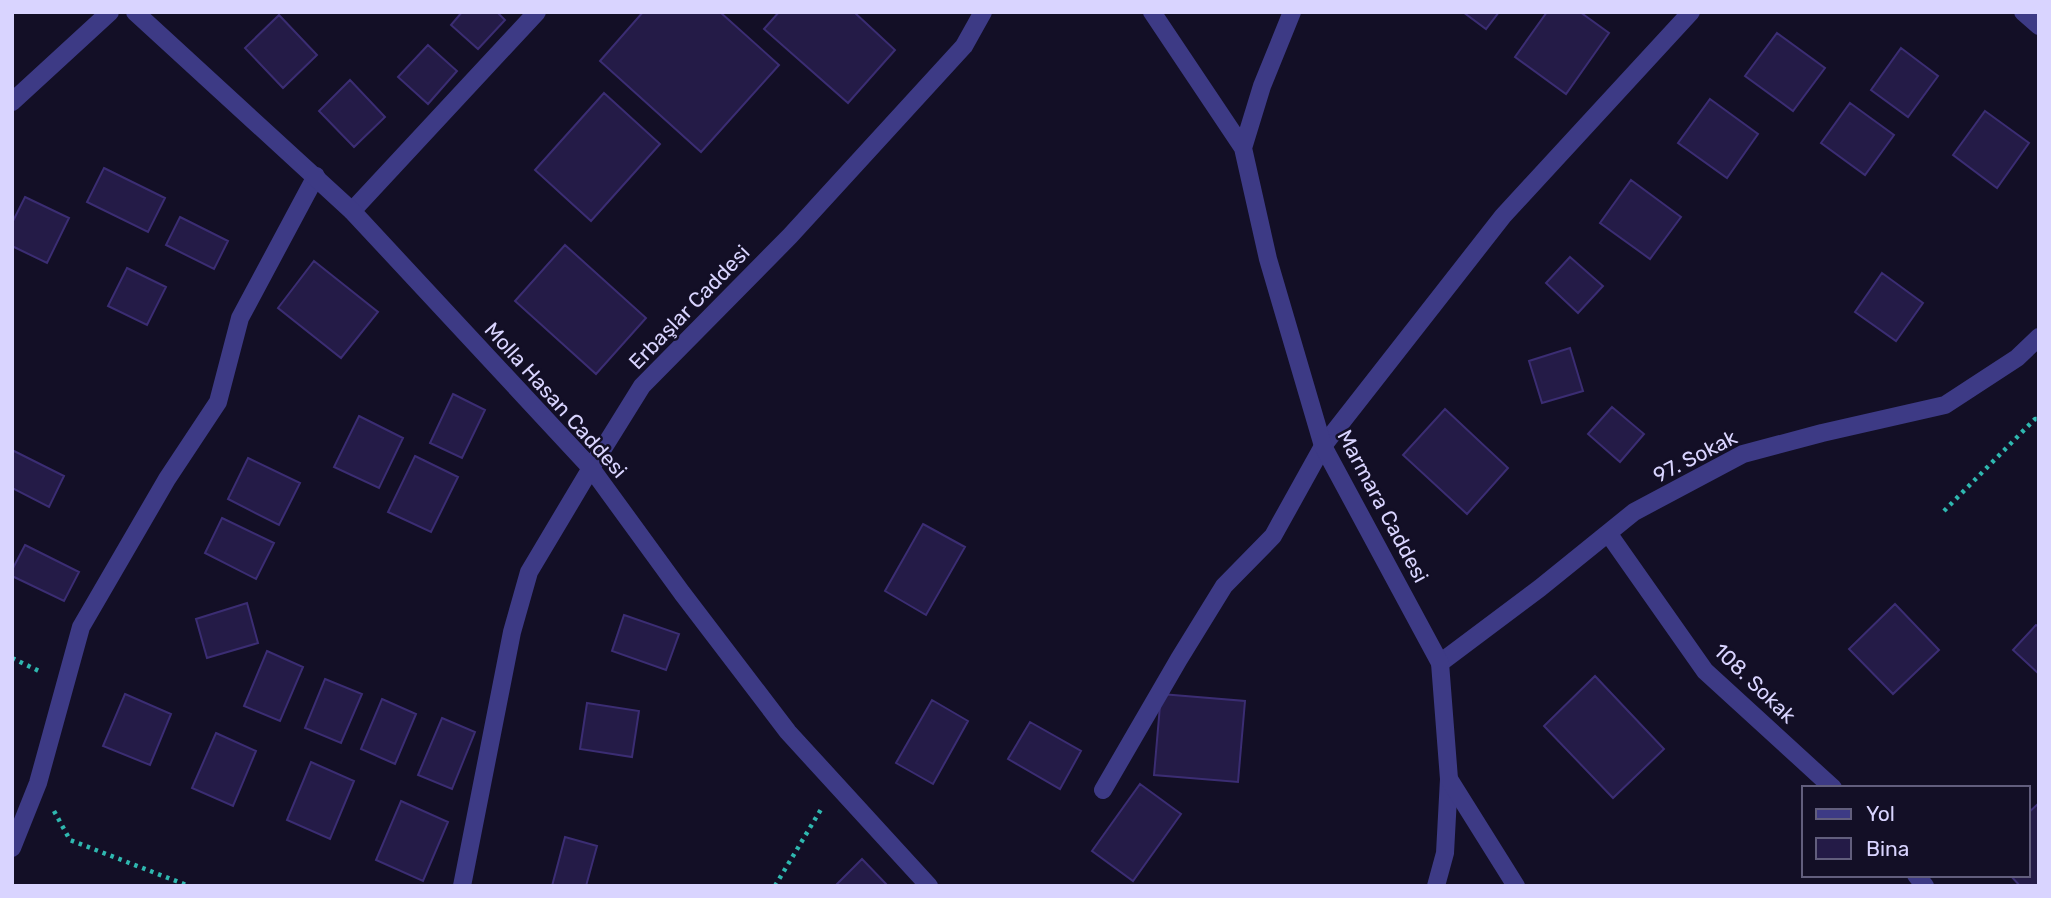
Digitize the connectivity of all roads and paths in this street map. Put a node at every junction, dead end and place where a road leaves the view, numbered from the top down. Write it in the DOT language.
graph roads {
  1 [pos="110,12"];
  2 [pos="135,12"];
  3 [pos="537,12"];
  4 [pos="983,12"];
  5 [pos="1152,12"];
  6 [pos="1292,12"];
  7 [pos="1691,12"];
  8 [pos="2023,12"];
  9 [pos="2039,26"];
  10 [pos="12,102"];
  11 [pos="1243,148"];
  12 [pos="316,176"];
  13 [pos="352,211"];
  14 [pos="2039,337"];
  15 [pos="2039,419"];
  16 [pos="1323,446"];
  17 [pos="591,468"];
  18 [pos="1944,512"];
  19 [pos="1608,533"];
  20 [pos="12,658"];
  21 [pos="1440,663"];
  22 [pos="64,683"];
  23 [pos="1449,779"];
  24 [pos="38,783"];
  25 [pos="836,785"];
  26 [pos="1831,786"];
  27 [pos="1103,790"];
  28 [pos="12,848"];
  29 [pos="189,886"];
  30 [pos="462,886"];
  31 [pos="775,886"];
  32 [pos="929,886"];
  33 [pos="1436,886"];
  34 [pos="1516,886"];
  1 -- 10 [label="street"];
  2 -- 12 [label="street, Molla Hasan Caddesi"];
  3 -- 13 [label="street"];
  4 -- 17 [label="street, Erbaşlar Caddesi"];
  5 -- 11 [label="street"];
  6 -- 11 [label="street, Marmara Caddesi"];
  7 -- 16 [label="street"];
  8 -- 9 [label="street"];
  11 -- 16 [label="street, Marmara Caddesi"];
  12 -- 13 [label="street, Molla Hasan Caddesi"];
  12 -- 22 [label="street"];
  13 -- 17 [label="street, Molla Hasan Caddesi"];
  14 -- 19 [label="street, 97. Sokak"];
  15 -- 18 [label="path"];
  16 -- 21 [label="street, Marmara Caddesi"];
  16 -- 27 [label="street"];
  17 -- 25 [label="street, Molla Hasan Caddesi"];
  17 -- 30 [label="street, Erbaşlar Caddesi"];
  19 -- 21 [label="street, 97. Sokak"];
  19 -- 26 [label="street, 108. Sokak"];
  20 -- 22 [label="path"];
  21 -- 23 [label="street, Marmara Caddesi"];
  22 -- 24 [label="street"];
  23 -- 33 [label="street"];
  23 -- 34 [label="street, Marmara Caddesi"];
  24 -- 28 [label="street"];
  24 -- 29 [label="path"];
  25 -- 31 [label="path"];
  25 -- 32 [label="street, Molla Hasan Caddesi"];
}
